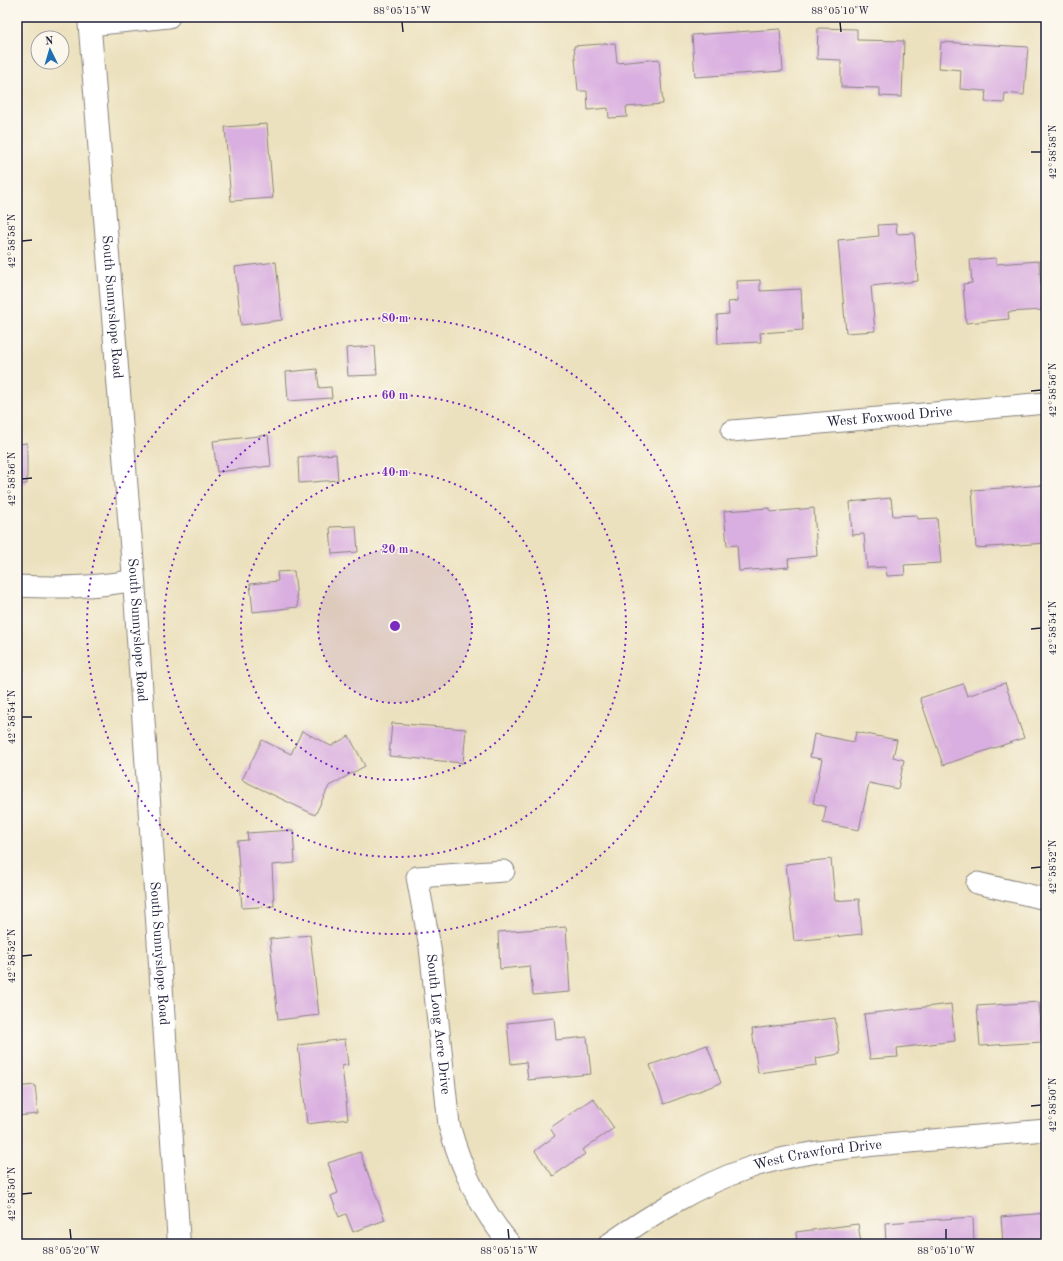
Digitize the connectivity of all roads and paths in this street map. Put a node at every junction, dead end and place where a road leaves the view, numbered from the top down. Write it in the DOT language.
graph roads {
  1 [pos="169,17"];
  2 [pos="89,21"];
  3 [pos="1046,403"];
  4 [pos="732,431"];
  5 [pos="134,580"];
  6 [pos="17,586"];
  7 [pos="504,871"];
  8 [pos="977,883"];
  9 [pos="1046,899"];
  10 [pos="1046,1130"];
  11 [pos="179,1244"];
  12 [pos="510,1244"];
  13 [pos="609,1244"];
  1 -- 2 [label="street"];
  2 -- 5 [label="street, South Sunnyslope Road"];
  3 -- 4 [label="street, West Foxwood Drive"];
  5 -- 6 [label="street"];
  5 -- 11 [label="street, South Sunnyslope Road"];
  7 -- 12 [label="street, South Long Acre Drive"];
  8 -- 9 [label="street"];
  10 -- 13 [label="street, West Crawford Drive"];
}
